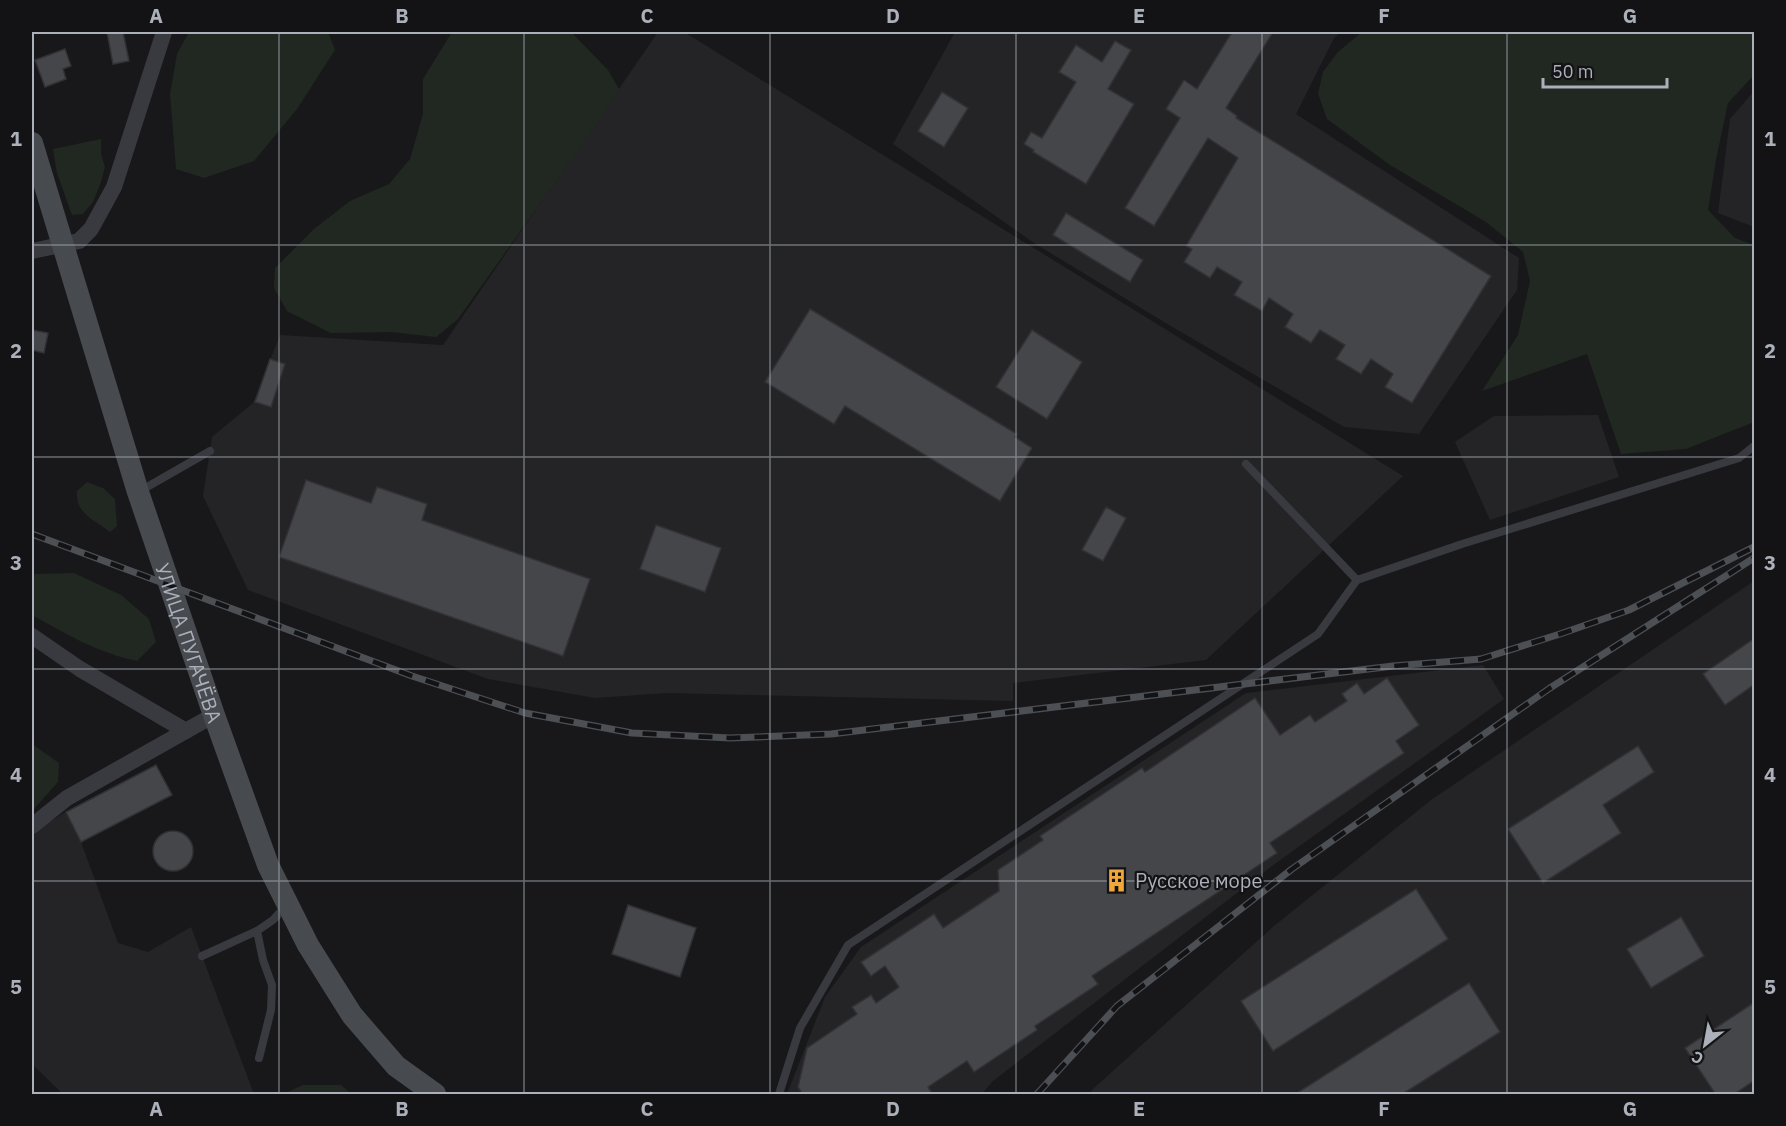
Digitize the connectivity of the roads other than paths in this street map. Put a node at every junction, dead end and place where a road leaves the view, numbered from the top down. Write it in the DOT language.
graph roads {
  1 [pos="164,32"];
  2 [pos="32,143"];
  3 [pos="63,245"];
  4 [pos="32,251"];
  5 [pos="1755,446"];
  6 [pos="210,451"];
  7 [pos="1246,464"];
  8 [pos="138,492"];
  9 [pos="1357,580"];
  10 [pos="32,636"];
  11 [pos="214,715"];
  12 [pos="186,731"];
  13 [pos="32,826"];
  14 [pos="287,904"];
  15 [pos="257,931"];
  16 [pos="202,956"];
  17 [pos="259,1058"];
  18 [pos="435,1095"];
  19 [pos="779,1095"];
  1 -- 3 [label="street"];
  2 -- 3 [label="street, УЛИЦА ПУГАЧЁВА"];
  3 -- 4 [label="street"];
  3 -- 8 [label="street, УЛИЦА ПУГАЧЁВА"];
  5 -- 9 [label="lane"];
  6 -- 8 [label="lane"];
  7 -- 9 [label="lane"];
  8 -- 11 [label="street, УЛИЦА ПУГАЧЁВА"];
  9 -- 19 [label="lane"];
  10 -- 12 [label="street"];
  11 -- 12 [label="street"];
  11 -- 14 [label="street, УЛИЦА ПУГАЧЁВА"];
  12 -- 13 [label="street"];
  14 -- 15 [label="lane"];
  14 -- 18 [label="street, УЛИЦА ПУГАЧЁВА"];
  15 -- 16 [label="lane"];
  15 -- 17 [label="lane"];
}
